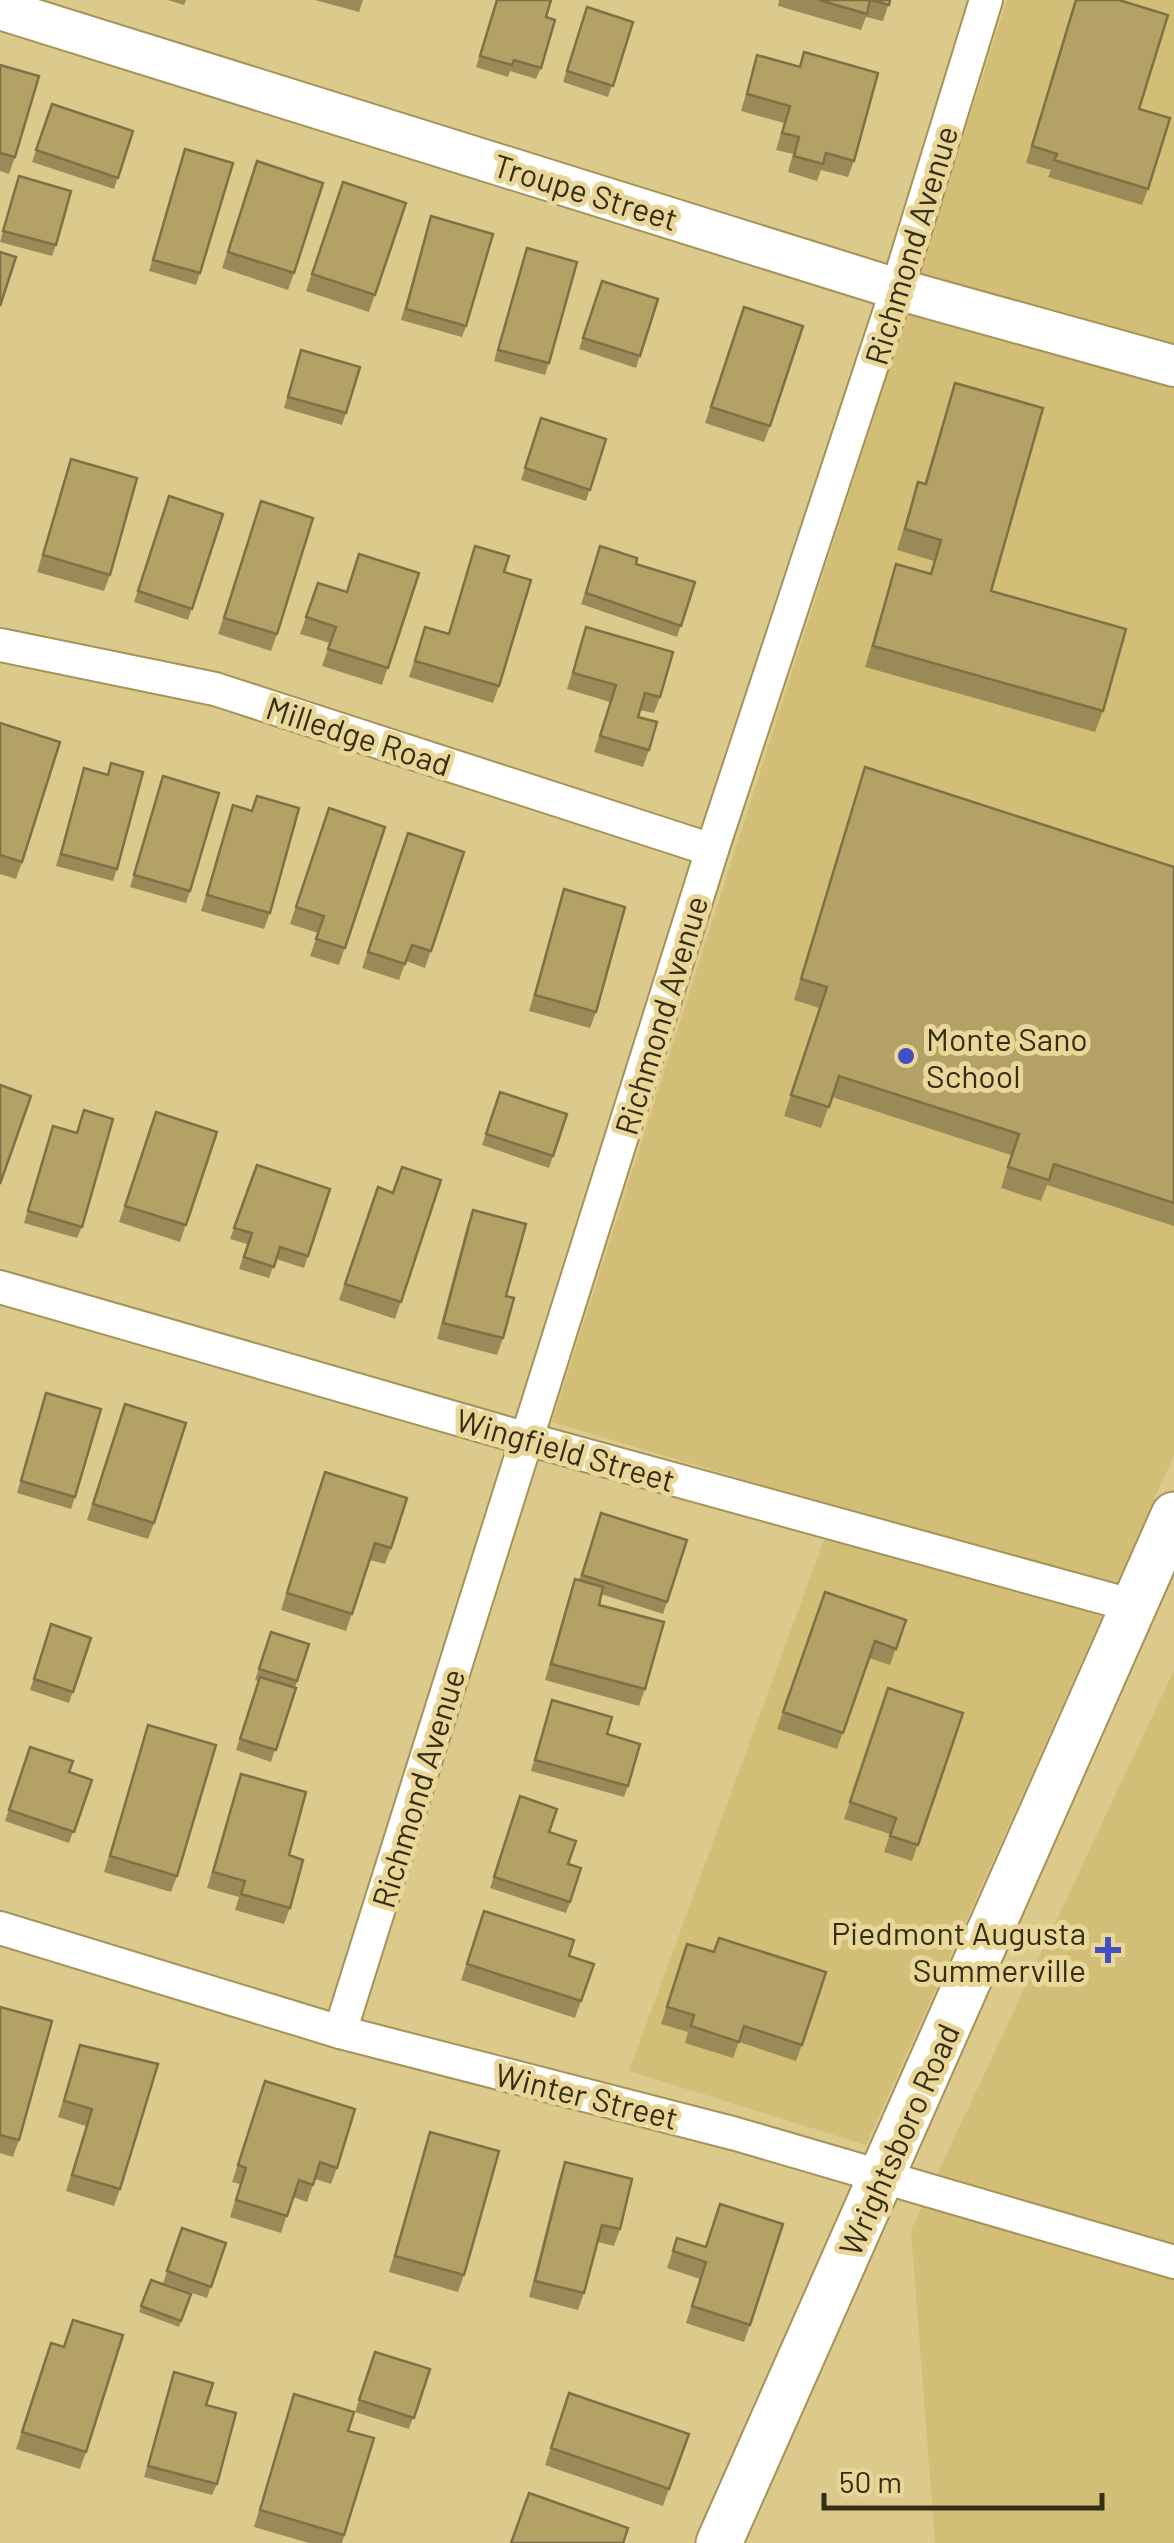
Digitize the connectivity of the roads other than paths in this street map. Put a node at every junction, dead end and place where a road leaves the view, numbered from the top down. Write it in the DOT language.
graph roads {
  1 [pos="986,0"];
  2 [pos="0,9"];
  3 [pos="897,289"];
  4 [pos="1174,366"];
  5 [pos="0,644"];
  6 [pos="712,850"];
  7 [pos="0,1286"];
  8 [pos="527,1439"];
  9 [pos="1174,1516"];
  10 [pos="1134,1606"];
  11 [pos="0,1928"];
  12 [pos="340,2032"];
  13 [pos="880,2178"];
  14 [pos="1174,2262"];
  15 [pos="719,2543"];
  1 -- 3 [label="street, Richmond Avenue"];
  2 -- 3 [label="street, Troupe Street"];
  3 -- 4 [label="street, Troupe Street"];
  3 -- 6 [label="street, Richmond Avenue"];
  5 -- 6 [label="street, Milledge Road"];
  6 -- 8 [label="street, Richmond Avenue"];
  7 -- 8 [label="street, Wingfield Street"];
  8 -- 10 [label="street, Wingfield Street"];
  8 -- 12 [label="street, Richmond Avenue"];
  9 -- 10 [label="main road, Wrightsboro Road"];
  10 -- 13 [label="main road, Wrightsboro Road"];
  11 -- 12 [label="street, Winter Street"];
  12 -- 13 [label="street, Winter Street"];
  13 -- 14 [label="street, Winter Street"];
  13 -- 15 [label="main road, Wrightsboro Road"];
}
